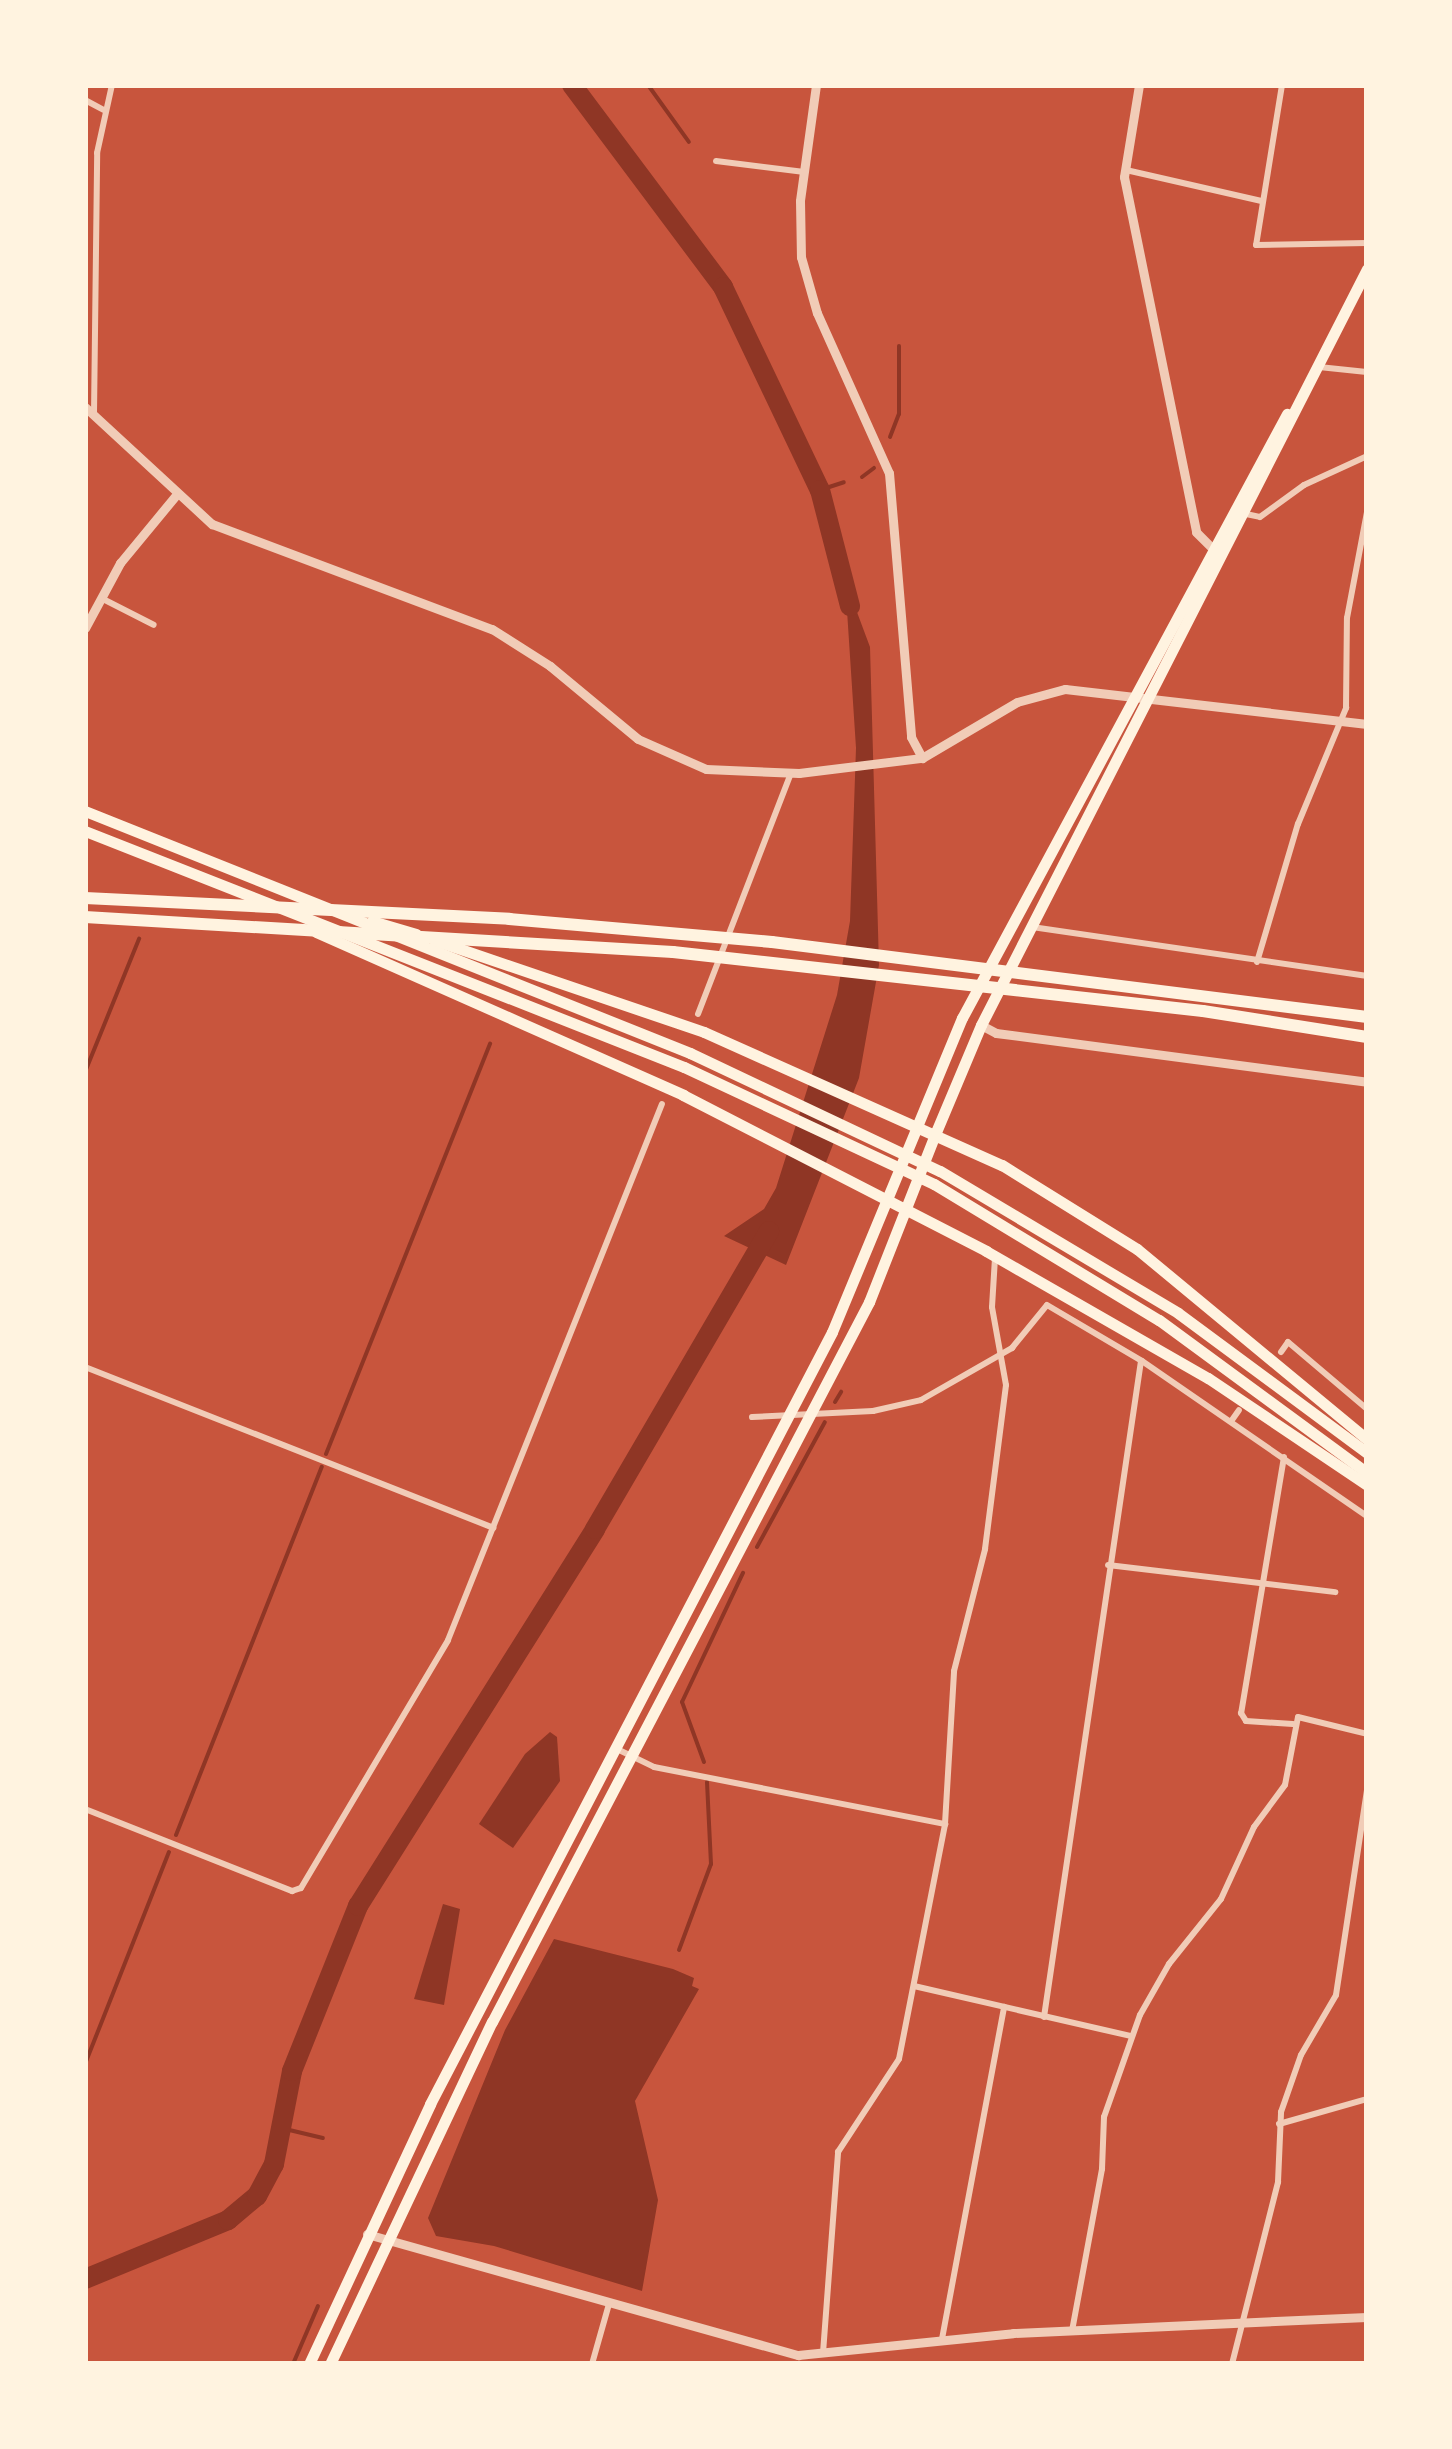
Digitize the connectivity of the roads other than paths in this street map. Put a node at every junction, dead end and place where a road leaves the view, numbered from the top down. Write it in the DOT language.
graph roads {
  1 [pos="112,85"];
  2 [pos="816,85"];
  3 [pos="1139,85"];
  4 [pos="1282,85"];
  5 [pos="85,100"];
  6 [pos="104,110"];
  7 [pos="716,161"];
  8 [pos="1124,170"];
  9 [pos="804,172"];
  10 [pos="1261,201"];
  11 [pos="1367,244"];
  12 [pos="1367,269"];
  13 [pos="1316,366"];
  14 [pos="1367,372"];
  15 [pos="1301,394"];
  16 [pos="90,410"];
  17 [pos="1367,456"];
  18 [pos="176,495"];
  19 [pos="1367,512"];
  20 [pos="1246,514"];
  21 [pos="1210,546"];
  22 [pos="100,597"];
  23 [pos="154,624"];
  24 [pos="85,628"];
  25 [pos="1132,694"];
  26 [pos="1152,696"];
  27 [pos="1342,720"];
  28 [pos="1367,724"];
  29 [pos="922,758"];
  30 [pos="791,773"];
  31 [pos="85,811"];
  32 [pos="85,831"];
  33 [pos="85,898"];
  34 [pos="250,899"];
  35 [pos="338,914"];
  36 [pos="85,917"];
  37 [pos="1031,926"];
  38 [pos="1257,962"];
  39 [pos="1367,976"];
  40 [pos="698,1014"];
  41 [pos="1367,1015"];
  42 [pos="981,1025"];
  43 [pos="1367,1037"];
  44 [pos="1367,1082"];
  45 [pos="662,1104"];
  46 [pos="918,1124"];
  47 [pos="936,1132"];
  48 [pos="889,1201"];
  49 [pos="907,1210"];
  50 [pos="995,1258"];
  51 [pos="1281,1352"];
  52 [pos="1002,1355"];
  53 [pos="1142,1361"];
  54 [pos="85,1367"];
  55 [pos="1367,1409"];
  56 [pos="1240,1410"];
  57 [pos="812,1412"];
  58 [pos="790,1414"];
  59 [pos="752,1417"];
  60 [pos="1232,1420"];
  61 [pos="1367,1439"];
  62 [pos="1367,1453"];
  63 [pos="1284,1457"];
  64 [pos="1367,1473"];
  65 [pos="1367,1486"];
  66 [pos="1367,1516"];
  67 [pos="493,1528"];
  68 [pos="1108,1566"];
  69 [pos="1260,1588"];
  70 [pos="1335,1592"];
  71 [pos="1293,1724"];
  72 [pos="1367,1734"];
  73 [pos="618,1749"];
  74 [pos="633,1758"];
  75 [pos="1367,1789"];
  76 [pos="85,1809"];
  77 [pos="945,1824"];
  78 [pos="914,1986"];
  79 [pos="1004,2007"];
  80 [pos="1044,2017"];
  81 [pos="1130,2036"];
  82 [pos="1367,2098"];
  83 [pos="1278,2124"];
  84 [pos="367,2234"];
  85 [pos="384,2239"];
  86 [pos="609,2304"];
  87 [pos="1367,2317"];
  88 [pos="1243,2324"];
  89 [pos="1072,2330"];
  90 [pos="942,2338"];
  91 [pos="822,2358"];
  92 [pos="308,2364"];
  93 [pos="330,2364"];
  94 [pos="592,2364"];
  95 [pos="1232,2364"];
  1 -- 6 [label="street"];
  2 -- 9 [label="street"];
  3 -- 8 [label="street"];
  4 -- 10 [label="street"];
  5 -- 6 [label="street"];
  6 -- 16 [label="street"];
  7 -- 9 [label="street"];
  8 -- 10 [label="street"];
  8 -- 21 [label="street"];
  9 -- 29 [label="street"];
  10 -- 11 [label="street"];
  12 -- 13 [label="main road"];
  13 -- 14 [label="street"];
  13 -- 15 [label="main road"];
  15 -- 20 [label="main road"];
  15 -- 21 [label="main road"];
  16 -- 18 [label="street"];
  17 -- 20 [label="street"];
  18 -- 22 [label="street"];
  18 -- 30 [label="street"];
  19 -- 27 [label="street"];
  20 -- 26 [label="main road"];
  21 -- 25 [label="main road"];
  22 -- 23 [label="street"];
  22 -- 24 [label="street"];
  25 -- 26 [label="street"];
  25 -- 29 [label="street"];
  25 -- 46 [label="main road"];
  26 -- 27 [label="street"];
  26 -- 37 [label="main road"];
  27 -- 28 [label="street"];
  27 -- 38 [label="street"];
  29 -- 30 [label="street"];
  30 -- 40 [label="street"];
  31 -- 35 [label="main road"];
  32 -- 34 [label="main road"];
  33 -- 41 [label="highway"];
  34 -- 48 [label="main road"];
  34 -- 64 [label="main road"];
  35 -- 46 [label="main road"];
  35 -- 62 [label="main road"];
  36 -- 43 [label="highway"];
  37 -- 38 [label="street"];
  37 -- 42 [label="main road"];
  38 -- 39 [label="street"];
  42 -- 44 [label="street"];
  42 -- 47 [label="main road"];
  45 -- 67 [label="street"];
  46 -- 47 [label="main road"];
  46 -- 48 [label="main road"];
  47 -- 49 [label="main road"];
  47 -- 61 [label="main road"];
  48 -- 49 [label="main road"];
  48 -- 58 [label="main road"];
  49 -- 50 [label="main road"];
  49 -- 57 [label="main road"];
  50 -- 52 [label="street"];
  50 -- 65 [label="main road"];
  51 -- 55 [label="street"];
  52 -- 53 [label="street"];
  52 -- 57 [label="street"];
  52 -- 77 [label="street"];
  53 -- 60 [label="street"];
  53 -- 68 [label="street"];
  54 -- 67 [label="street"];
  56 -- 60 [label="street"];
  57 -- 58 [label="street"];
  57 -- 74 [label="main road"];
  58 -- 59 [label="street"];
  58 -- 73 [label="main road"];
  60 -- 63 [label="street"];
  63 -- 66 [label="street"];
  63 -- 69 [label="street"];
  67 -- 76 [label="street"];
  68 -- 69 [label="street"];
  68 -- 80 [label="street"];
  69 -- 70 [label="street"];
  69 -- 71 [label="street"];
  71 -- 72 [label="street"];
  71 -- 81 [label="street"];
  73 -- 74 [label="street"];
  73 -- 84 [label="main road"];
  74 -- 77 [label="street"];
  74 -- 85 [label="main road"];
  75 -- 83 [label="street"];
  77 -- 78 [label="street"];
  78 -- 79 [label="street"];
  78 -- 91 [label="street"];
  79 -- 80 [label="street"];
  79 -- 90 [label="street"];
  80 -- 81 [label="street"];
  81 -- 89 [label="street"];
  82 -- 83 [label="street"];
  83 -- 88 [label="street"];
  84 -- 85 [label="street"];
  84 -- 92 [label="main road"];
  85 -- 86 [label="street"];
  85 -- 93 [label="main road"];
  86 -- 91 [label="street"];
  86 -- 94 [label="street"];
  87 -- 88 [label="street"];
  88 -- 89 [label="street"];
  88 -- 95 [label="street"];
  89 -- 90 [label="street"];
  90 -- 91 [label="street"];
}
